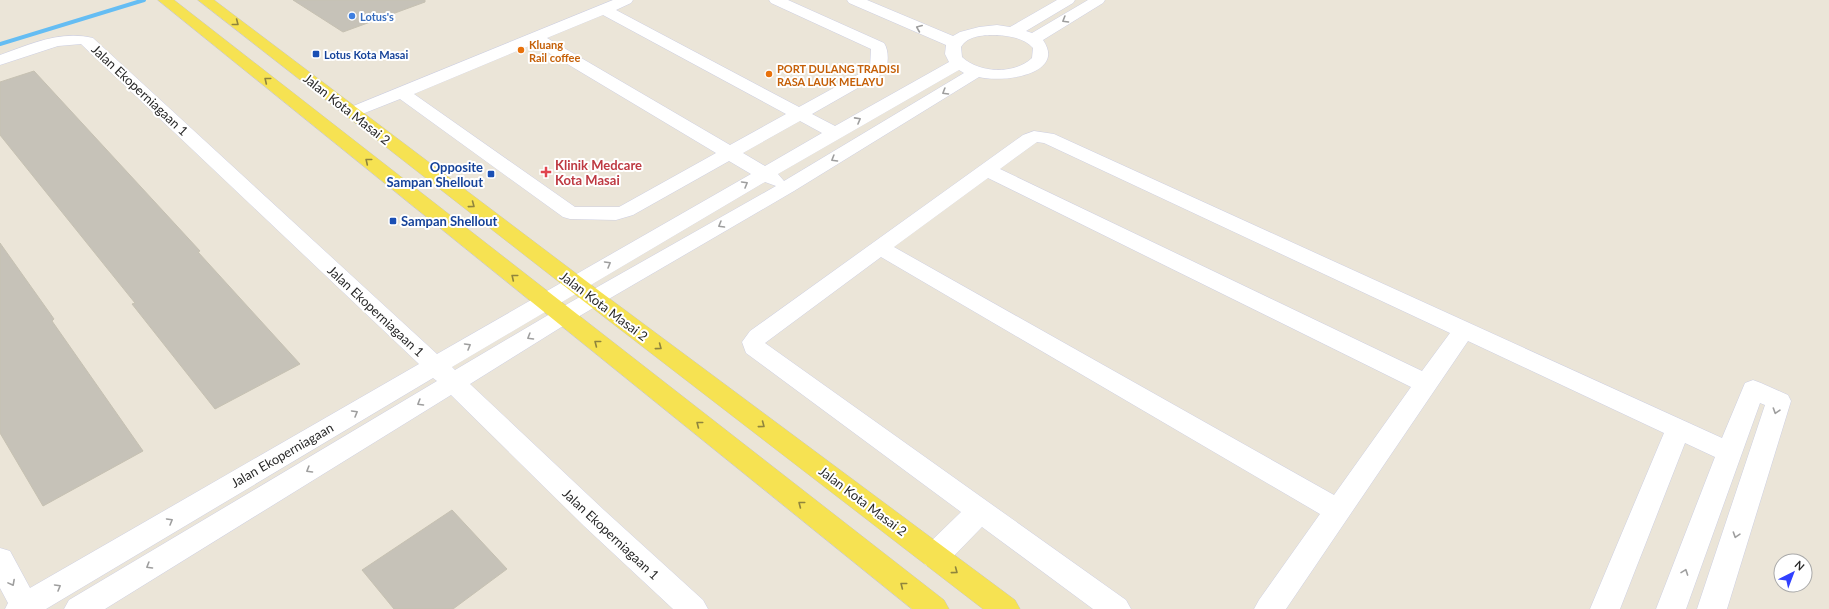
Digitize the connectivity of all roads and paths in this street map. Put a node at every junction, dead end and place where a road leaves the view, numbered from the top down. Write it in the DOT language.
graph roads {
  1 [pos="165,0"];
  2 [pos="205,0"];
  3 [pos="626,0"];
  4 [pos="776,0"];
  5 [pos="854,0"];
  6 [pos="885,0"];
  7 [pos="1068,0"];
  8 [pos="1098,0"];
  9 [pos="603,10"];
  10 [pos="1013,32"];
  11 [pos="535,38"];
  12 [pos="961,39"];
  13 [pos="1032,40"];
  14 [pos="0,60"];
  15 [pos="959,63"];
  16 [pos="978,72"];
  17 [pos="402,93"];
  18 [pos="352,113"];
  19 [pos="798,114"];
  20 [pos="835,133"];
  21 [pos="729,153"];
  22 [pos="986,170"];
  23 [pos="764,173"];
  24 [pos="788,187"];
  25 [pos="880,248"];
  26 [pos="584,291"];
  27 [pos="554,309"];
  28 [pos="1464,330"];
  29 [pos="435,366"];
  30 [pos="454,383"];
  31 [pos="1427,384"];
  32 [pos="1678,429"];
  33 [pos="1729,452"];
  34 [pos="980,511"];
  35 [pos="1338,511"];
  36 [pos="935,556"];
  37 [pos="0,560"];
  38 [pos="24,608"];
  39 [pos="79,609"];
  40 [pos="693,609"];
  41 [pos="934,609"];
  42 [pos="1005,609"];
  43 [pos="1116,609"];
  44 [pos="1269,609"];
  45 [pos="1605,609"];
  46 [pos="1671,609"];
  47 [pos="1712,609"];
  27 -- 1 [label="main road, Jalan Kota Masai 2, one-way"];
  2 -- 18 [label="main road, Jalan Kota Masai 2, one-way"];
  3 -- 9 [label="street"];
  4 -- 19 [label="street"];
  12 -- 5 [label="street, one-way"];
  6 -- 12 [label="street"];
  7 -- 10 [label="street"];
  8 -- 13 [label="street, one-way"];
  9 -- 11 [label="street"];
  9 -- 19 [label="street"];
  10 -- 12 [label="street"];
  10 -- 13 [label="street"];
  11 -- 17 [label="street"];
  11 -- 21 [label="street"];
  12 -- 15 [label="street"];
  13 -- 16 [label="street"];
  14 -- 29 [label="street, Jalan Ekoperniagaan 1"];
  15 -- 16 [label="street"];
  20 -- 15 [label="street, one-way"];
  16 -- 24 [label="street, one-way"];
  17 -- 18 [label="street"];
  17 -- 21 [label="street"];
  18 -- 26 [label="main road, Jalan Kota Masai 2, one-way"];
  19 -- 20 [label="street"];
  19 -- 21 [label="street"];
  20 -- 23 [label="street"];
  21 -- 23 [label="street"];
  22 -- 25 [label="street"];
  22 -- 28 [label="street"];
  22 -- 31 [label="street"];
  23 -- 24 [label="street"];
  26 -- 23 [label="street, one-way"];
  24 -- 26 [label="street, one-way"];
  25 -- 34 [label="street"];
  25 -- 35 [label="street"];
  26 -- 27 [label="street"];
  26 -- 36 [label="main road, Jalan Kota Masai 2, one-way"];
  29 -- 27 [label="street, Jalan Ekoperniagaan, one-way"];
  27 -- 30 [label="street, Jalan Ekoperniagaan, one-way"];
  41 -- 27 [label="main road, Jalan Kota Masai 2, one-way"];
  28 -- 31 [label="street"];
  28 -- 32 [label="street"];
  29 -- 30 [label="street, Jalan Ekoperniagaan 1"];
  38 -- 29 [label="street, Jalan Ekoperniagaan, one-way"];
  30 -- 39 [label="street, Jalan Ekoperniagaan, one-way"];
  30 -- 40 [label="street, Jalan Ekoperniagaan 1"];
  31 -- 35 [label="street"];
  32 -- 33 [label="street"];
  32 -- 45 [label="street"];
  46 -- 33 [label="street, one-way"];
  33 -- 47 [label="street, one-way"];
  34 -- 36 [label="street"];
  34 -- 43 [label="street"];
  35 -- 44 [label="street"];
  36 -- 42 [label="main road, Jalan Kota Masai 2, one-way"];
  37 -- 38 [label="street, one-way"];
}
